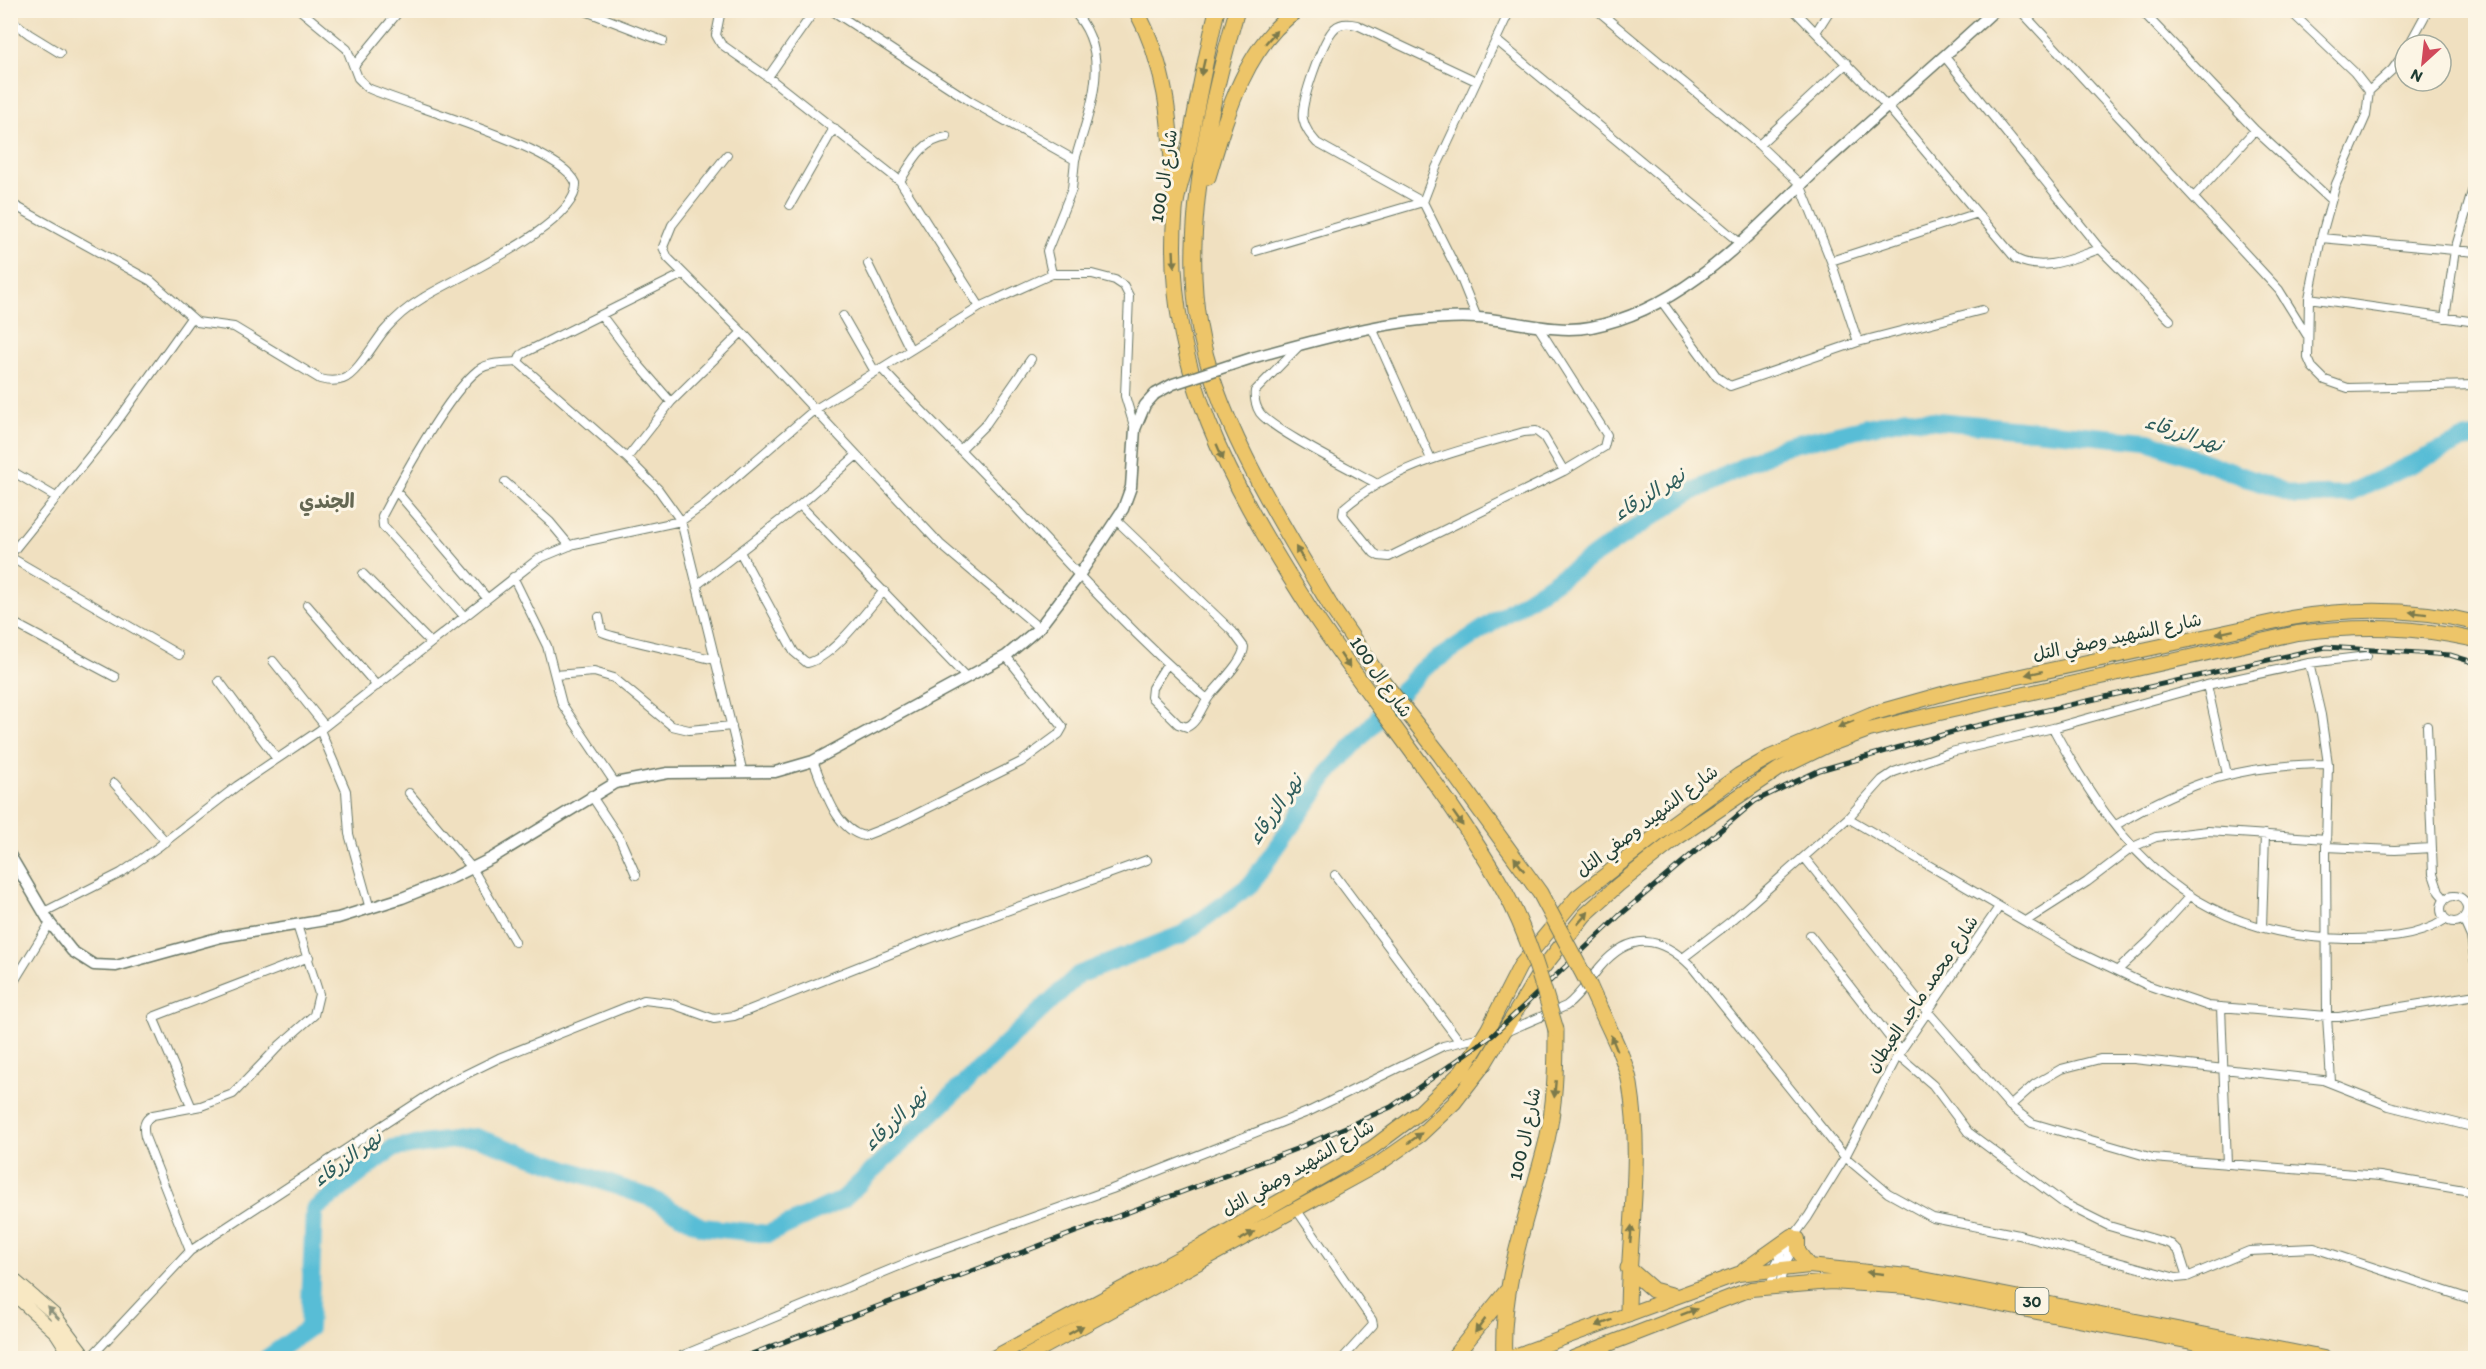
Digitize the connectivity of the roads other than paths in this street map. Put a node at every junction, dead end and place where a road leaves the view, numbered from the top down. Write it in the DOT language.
graph roads {
  1 [pos="300,10"];
  2 [pos="400,10"];
  3 [pos="583,10"];
  4 [pos="721,10"];
  5 [pos="815,10"];
  6 [pos="831,10"];
  7 [pos="1072,10"];
  8 [pos="1137,10"];
  9 [pos="1216,10"];
  10 [pos="1237,10"];
  11 [pos="1298,10"];
  12 [pos="1510,10"];
  13 [pos="1597,10"];
  14 [pos="1794,10"];
  15 [pos="1830,10"];
  16 [pos="1995,10"];
  17 [pos="2020,10"];
  18 [pos="2141,10"];
  19 [pos="2289,10"];
  20 [pos="2428,10"];
  21 [pos="10,19"];
  22 [pos="1816,32"];
  23 [pos="2416,33"];
  24 [pos="1496,40"];
  25 [pos="663,41"];
  26 [pos="60,53"];
  27 [pos="1945,57"];
  28 [pos="1846,63"];
  29 [pos="354,66"];
  30 [pos="2393,69"];
  31 [pos="768,77"];
  32 [pos="1476,81"];
  33 [pos="2369,91"];
  34 [pos="1887,106"];
  35 [pos="834,128"];
  36 [pos="2255,130"];
  37 [pos="947,137"];
  38 [pos="1759,145"];
  39 [pos="727,155"];
  40 [pos="1075,160"];
  41 [pos="2475,178"];
  42 [pos="900,181"];
  43 [pos="1800,184"];
  44 [pos="2194,197"];
  45 [pos="2331,200"];
  46 [pos="1424,202"];
  47 [pos="10,203"];
  48 [pos="790,205"];
  49 [pos="1198,205"];
  50 [pos="1175,208"];
  51 [pos="1975,214"];
  52 [pos="2321,238"];
  53 [pos="1740,243"];
  54 [pos="2100,249"];
  55 [pos="2456,250"];
  56 [pos="1256,251"];
  57 [pos="2475,252"];
  58 [pos="1831,261"];
  59 [pos="868,264"];
  60 [pos="683,274"];
  61 [pos="1052,274"];
  62 [pos="2309,298"];
  63 [pos="1662,302"];
  64 [pos="980,306"];
  65 [pos="1982,310"];
  66 [pos="602,316"];
  67 [pos="843,316"];
  68 [pos="191,318"];
  69 [pos="1477,318"];
  70 [pos="2445,318"];
  71 [pos="2170,320"];
  72 [pos="2475,322"];
  73 [pos="1537,325"];
  74 [pos="1371,328"];
  75 [pos="742,332"];
  76 [pos="2307,335"];
  77 [pos="1858,342"];
  78 [pos="1302,344"];
  79 [pos="910,349"];
  80 [pos="1031,359"];
  81 [pos="518,362"];
  82 [pos="878,369"];
  83 [pos="2475,385"];
  84 [pos="671,402"];
  85 [pos="814,410"];
  86 [pos="1135,429"];
  87 [pos="960,450"];
  88 [pos="857,455"];
  89 [pos="627,458"];
  90 [pos="1431,459"];
  91 [pos="10,470"];
  92 [pos="1564,471"];
  93 [pos="505,482"];
  94 [pos="1377,484"];
  95 [pos="396,491"];
  96 [pos="56,497"];
  97 [pos="800,505"];
  98 [pos="1116,520"];
  99 [pos="681,521"];
  100 [pos="570,546"];
  101 [pos="740,552"];
  102 [pos="10,556"];
  103 [pos="363,574"];
  104 [pos="513,577"];
  105 [pos="1078,577"];
  106 [pos="698,584"];
  107 [pos="884,591"];
  108 [pos="487,598"];
  109 [pos="307,605"];
  110 [pos="464,616"];
  111 [pos="599,617"];
  112 [pos="10,621"];
  113 [pos="2475,623"];
  114 [pos="1039,628"];
  115 [pos="2475,640"];
  116 [pos="431,643"];
  117 [pos="179,655"];
  118 [pos="1006,656"];
  119 [pos="2367,656"];
  120 [pos="716,660"];
  121 [pos="273,661"];
  122 [pos="2309,663"];
  123 [pos="1167,664"];
  124 [pos="555,675"];
  125 [pos="115,677"];
  126 [pos="966,677"];
  127 [pos="219,681"];
  128 [pos="2207,685"];
  129 [pos="378,686"];
  130 [pos="1207,699"];
  131 [pos="732,726"];
  132 [pos="2427,726"];
  133 [pos="323,728"];
  134 [pos="2053,728"];
  135 [pos="277,759"];
  136 [pos="813,761"];
  137 [pos="2328,764"];
  138 [pos="743,773"];
  139 [pos="2227,774"];
  140 [pos="114,783"];
  141 [pos="615,783"];
  142 [pos="409,793"];
  143 [pos="591,795"];
  144 [pos="1848,818"];
  145 [pos="2116,825"];
  146 [pos="2265,834"];
  147 [pos="165,842"];
  148 [pos="2327,843"];
  149 [pos="2133,847"];
  150 [pos="2432,848"];
  151 [pos="10,855"];
  152 [pos="1804,857"];
  153 [pos="1147,860"];
  154 [pos="472,868"];
  155 [pos="636,875"];
  156 [pos="1335,875"];
  157 [pos="2189,897"];
  158 [pos="2445,899"];
  159 [pos="1999,907"];
  160 [pos="370,909"];
  161 [pos="2471,910"];
  162 [pos="44,912"];
  163 [pos="2446,919"];
  164 [pos="2463,919"];
  165 [pos="2026,921"];
  166 [pos="50,923"];
  167 [pos="297,925"];
  168 [pos="2262,927"];
  169 [pos="1810,935"];
  170 [pos="2328,939"];
  171 [pos="515,942"];
  172 [pos="309,957"];
  173 [pos="1683,958"];
  174 [pos="2118,970"];
  175 [pos="2475,970"];
  176 [pos="10,988"];
  177 [pos="2475,995"];
  178 [pos="2221,1008"];
  179 [pos="1928,1012"];
  180 [pos="2327,1016"];
  181 [pos="1503,1033"];
  182 [pos="1484,1036"];
  183 [pos="1460,1042"];
  184 [pos="1899,1054"];
  185 [pos="2224,1069"];
  186 [pos="2331,1082"];
  187 [pos="2010,1106"];
  188 [pos="192,1108"];
  189 [pos="2475,1128"];
  190 [pos="1845,1157"];
  191 [pos="2227,1164"];
  192 [pos="2475,1192"];
  193 [pos="1296,1209"];
  194 [pos="1795,1238"];
  195 [pos="190,1251"];
  196 [pos="1809,1266"];
  197 [pos="1628,1268"];
  198 [pos="1778,1268"];
  199 [pos="1738,1274"];
  200 [pos="10,1276"];
  201 [pos="2187,1277"];
  202 [pos="1775,1287"];
  203 [pos="10,1291"];
  204 [pos="1506,1292"];
  205 [pos="1675,1296"];
  206 [pos="2475,1301"];
  207 [pos="1628,1314"];
  208 [pos="1635,1333"];
  209 [pos="2252,1354"];
  210 [pos="1029,1357"];
  211 [pos="72,1359"];
  212 [pos="88,1359"];
  213 [pos="676,1359"];
  214 [pos="993,1359"];
  215 [pos="1343,1359"];
  216 [pos="1453,1359"];
  217 [pos="1504,1359"];
  218 [pos="1509,1359"];
  219 [pos="1573,1359"];
  220 [pos="2238,1359"];
  221 [pos="2274,1359"];
  222 [pos="2324,1359"];
  1 -- 29 [label="street"];
  2 -- 29 [label="street"];
  3 -- 25 [label="street"];
  4 -- 31 [label="street"];
  5 -- 31 [label="street"];
  6 -- 40 [label="street"];
  7 -- 40 [label="street"];
  8 -- 50 [label="highway"];
  9 -- 50 [label="highway, شارع ال 100, one-way"];
  10 -- 49 [label="highway, شارع ال 100"];
  49 -- 11 [label="highway, one-way"];
  12 -- 24 [label="street"];
  13 -- 38 [label="street"];
  14 -- 22 [label="street"];
  15 -- 22 [label="street"];
  16 -- 27 [label="street"];
  17 -- 44 [label="street"];
  18 -- 36 [label="street"];
  19 -- 33 [label="street"];
  20 -- 23 [label="street"];
  21 -- 26 [label="street"];
  22 -- 28 [label="street"];
  24 -- 32 [label="street"];
  24 -- 53 [label="street"];
  27 -- 34 [label="street"];
  27 -- 54 [label="street"];
  28 -- 34 [label="street"];
  28 -- 38 [label="street"];
  29 -- 68 [label="street"];
  30 -- 33 [label="street"];
  31 -- 35 [label="street"];
  32 -- 46 [label="street"];
  32 -- 46 [label="street"];
  33 -- 45 [label="street"];
  34 -- 43 [label="street"];
  34 -- 51 [label="street"];
  35 -- 42 [label="street"];
  35 -- 48 [label="street"];
  36 -- 44 [label="street"];
  36 -- 45 [label="street"];
  37 -- 42 [label="street"];
  38 -- 43 [label="street"];
  39 -- 60 [label="street"];
  40 -- 61 [label="street"];
  41 -- 55 [label="street"];
  42 -- 64 [label="street"];
  43 -- 53 [label="street"];
  43 -- 58 [label="street"];
  44 -- 76 [label="street"];
  45 -- 52 [label="street"];
  46 -- 56 [label="street"];
  46 -- 69 [label="street"];
  47 -- 68 [label="street"];
  197 -- 49 [label="highway, شارع ال 100, one-way, bridge"];
  50 -- 204 [label="highway, شارع ال 100, one-way, bridge"];
  51 -- 54 [label="street"];
  51 -- 58 [label="street"];
  52 -- 55 [label="street"];
  52 -- 62 [label="street"];
  53 -- 63 [label="street"];
  54 -- 71 [label="street"];
  55 -- 57 [label="street"];
  55 -- 70 [label="street"];
  58 -- 77 [label="street"];
  59 -- 79 [label="street"];
  60 -- 66 [label="street"];
  60 -- 75 [label="street"];
  61 -- 64 [label="street"];
  61 -- 86 [label="street"];
  62 -- 70 [label="street"];
  62 -- 76 [label="street"];
  63 -- 73 [label="street"];
  63 -- 77 [label="street"];
  64 -- 79 [label="street"];
  65 -- 77 [label="street"];
  66 -- 81 [label="street"];
  66 -- 84 [label="street"];
  67 -- 82 [label="street"];
  68 -- 96 [label="street"];
  69 -- 73 [label="street"];
  69 -- 74 [label="street"];
  70 -- 72 [label="street"];
  73 -- 92 [label="street"];
  74 -- 78 [label="street"];
  74 -- 90 [label="street"];
  75 -- 84 [label="street"];
  75 -- 85 [label="street"];
  76 -- 83 [label="street"];
  78 -- 86 [label="street, bridge"];
  78 -- 94 [label="street"];
  79 -- 82 [label="street"];
  80 -- 87 [label="street"];
  81 -- 89 [label="street"];
  81 -- 95 [label="street"];
  82 -- 85 [label="street"];
  82 -- 87 [label="street"];
  84 -- 89 [label="street"];
  85 -- 88 [label="street"];
  85 -- 99 [label="street"];
  86 -- 98 [label="street"];
  87 -- 105 [label="street"];
  88 -- 97 [label="street"];
  88 -- 114 [label="street"];
  89 -- 99 [label="street"];
  90 -- 92 [label="street"];
  90 -- 94 [label="street"];
  91 -- 96 [label="street"];
  92 -- 94 [label="street"];
  93 -- 100 [label="street"];
  95 -- 108 [label="street"];
  95 -- 110 [label="street"];
  96 -- 102 [label="street"];
  97 -- 101 [label="street"];
  97 -- 107 [label="street"];
  98 -- 105 [label="street"];
  98 -- 130 [label="street"];
  99 -- 100 [label="street"];
  99 -- 106 [label="street"];
  100 -- 104 [label="street"];
  101 -- 106 [label="street"];
  101 -- 107 [label="street"];
  102 -- 117 [label="street"];
  103 -- 116 [label="street"];
  104 -- 108 [label="street"];
  104 -- 124 [label="street"];
  105 -- 114 [label="street"];
  105 -- 123 [label="street"];
  106 -- 120 [label="street"];
  107 -- 126 [label="street"];
  108 -- 110 [label="street"];
  109 -- 129 [label="street"];
  110 -- 116 [label="street"];
  111 -- 120 [label="street"];
  112 -- 125 [label="street"];
  113 -- 182 [label="main road, شارع الشهيد وصفي التل, one-way"];
  114 -- 118 [label="street"];
  181 -- 115 [label="main road, شارع الشهيد وصفي التل, one-way"];
  116 -- 129 [label="street"];
  118 -- 126 [label="street"];
  118 -- 136 [label="street"];
  119 -- 122 [label="street"];
  120 -- 131 [label="street"];
  121 -- 133 [label="street"];
  122 -- 128 [label="street"];
  122 -- 137 [label="street"];
  123 -- 130 [label="street"];
  123 -- 130 [label="street"];
  124 -- 131 [label="street"];
  124 -- 141 [label="street"];
  126 -- 136 [label="street"];
  127 -- 135 [label="street"];
  128 -- 134 [label="street"];
  128 -- 139 [label="street"];
  129 -- 133 [label="street"];
  131 -- 138 [label="street"];
  132 -- 150 [label="street"];
  133 -- 135 [label="street"];
  133 -- 160 [label="street"];
  134 -- 144 [label="street"];
  134 -- 145 [label="street"];
  135 -- 147 [label="street"];
  136 -- 138 [label="street"];
  137 -- 139 [label="street"];
  137 -- 148 [label="street"];
  138 -- 141 [label="street"];
  139 -- 145 [label="street"];
  140 -- 147 [label="street"];
  141 -- 143 [label="street"];
  142 -- 154 [label="street"];
  143 -- 154 [label="street"];
  143 -- 155 [label="street"];
  144 -- 152 [label="street"];
  144 -- 159 [label="street"];
  145 -- 149 [label="street"];
  146 -- 148 [label="street"];
  146 -- 149 [label="street"];
  146 -- 168 [label="street"];
  147 -- 162 [label="street"];
  148 -- 150 [label="street"];
  148 -- 170 [label="street"];
  149 -- 157 [label="street"];
  149 -- 165 [label="street"];
  150 -- 158 [label="street"];
  151 -- 162 [label="street"];
  152 -- 173 [label="street"];
  152 -- 179 [label="street"];
  153 -- 195 [label="street"];
  154 -- 160 [label="street"];
  154 -- 171 [label="street"];
  156 -- 183 [label="street"];
  157 -- 168 [label="street"];
  157 -- 174 [label="street"];
  158 -- 161 [label="street"];
  158 -- 163 [label="street"];
  159 -- 165 [label="street"];
  159 -- 179 [label="street, شارع محمد ماجد العيطان"];
  160 -- 167 [label="street"];
  161 -- 164 [label="street"];
  162 -- 166 [label="street"];
  163 -- 164 [label="street"];
  163 -- 170 [label="street"];
  164 -- 175 [label="street"];
  165 -- 174 [label="street"];
  166 -- 167 [label="street"];
  166 -- 176 [label="street"];
  167 -- 172 [label="street"];
  168 -- 170 [label="street"];
  169 -- 184 [label="street"];
  170 -- 180 [label="street"];
  172 -- 188 [label="street"];
  172 -- 188 [label="street"];
  173 -- 181 [label="street"];
  173 -- 190 [label="street"];
  174 -- 178 [label="street"];
  177 -- 180 [label="street"];
  178 -- 180 [label="street"];
  178 -- 185 [label="street"];
  179 -- 184 [label="street, شارع محمد ماجد العيطان"];
  179 -- 187 [label="street"];
  180 -- 186 [label="street"];
  181 -- 182 [label="street"];
  193 -- 181 [label="main road, شارع الشهيد وصفي التل, one-way"];
  182 -- 183 [label="street"];
  182 -- 214 [label="main road, شارع الشهيد وصفي التل"];
  183 -- 213 [label="street"];
  184 -- 190 [label="street, شارع محمد ماجد العيطان"];
  184 -- 201 [label="street"];
  185 -- 186 [label="street"];
  185 -- 187 [label="street"];
  185 -- 191 [label="street"];
  186 -- 189 [label="street"];
  187 -- 191 [label="street"];
  188 -- 195 [label="street"];
  190 -- 194 [label="street, شارع محمد ماجد العيطان"];
  190 -- 201 [label="street"];
  191 -- 192 [label="street"];
  210 -- 193 [label="main road, شارع الشهيد وصفي التل, one-way"];
  193 -- 215 [label="street"];
  194 -- 196 [label="main road"];
  194 -- 198 [label="street, شارع محمد ماجد العيطان"];
  194 -- 199 [label="main road"];
  195 -- 212 [label="street"];
  196 -- 198 [label="main road, 30"];
  222 -- 196 [label="main road, 30, one-way"];
  197 -- 205 [label="highway"];
  197 -- 207 [label="highway, شارع ال 100"];
  198 -- 199 [label="main road, 30"];
  198 -- 202 [label="street, شارع محمد ماجد العيطان"];
  199 -- 205 [label="main road, 30"];
  212 -- 200 [label="main road, one-way"];
  201 -- 206 [label="street"];
  208 -- 202 [label="main road, 30, one-way"];
  202 -- 209 [label="main road, 30"];
  203 -- 211 [label="main road"];
  204 -- 216 [label="highway, one-way"];
  204 -- 217 [label="highway, شارع ال 100"];
  205 -- 207 [label="main road, 30"];
  207 -- 208 [label="main road"];
  207 -- 218 [label="main road, 30, one-way"];
  208 -- 219 [label="main road, 30"];
  209 -- 220 [label="street"];
  209 -- 221 [label="main road, 30"];
}
